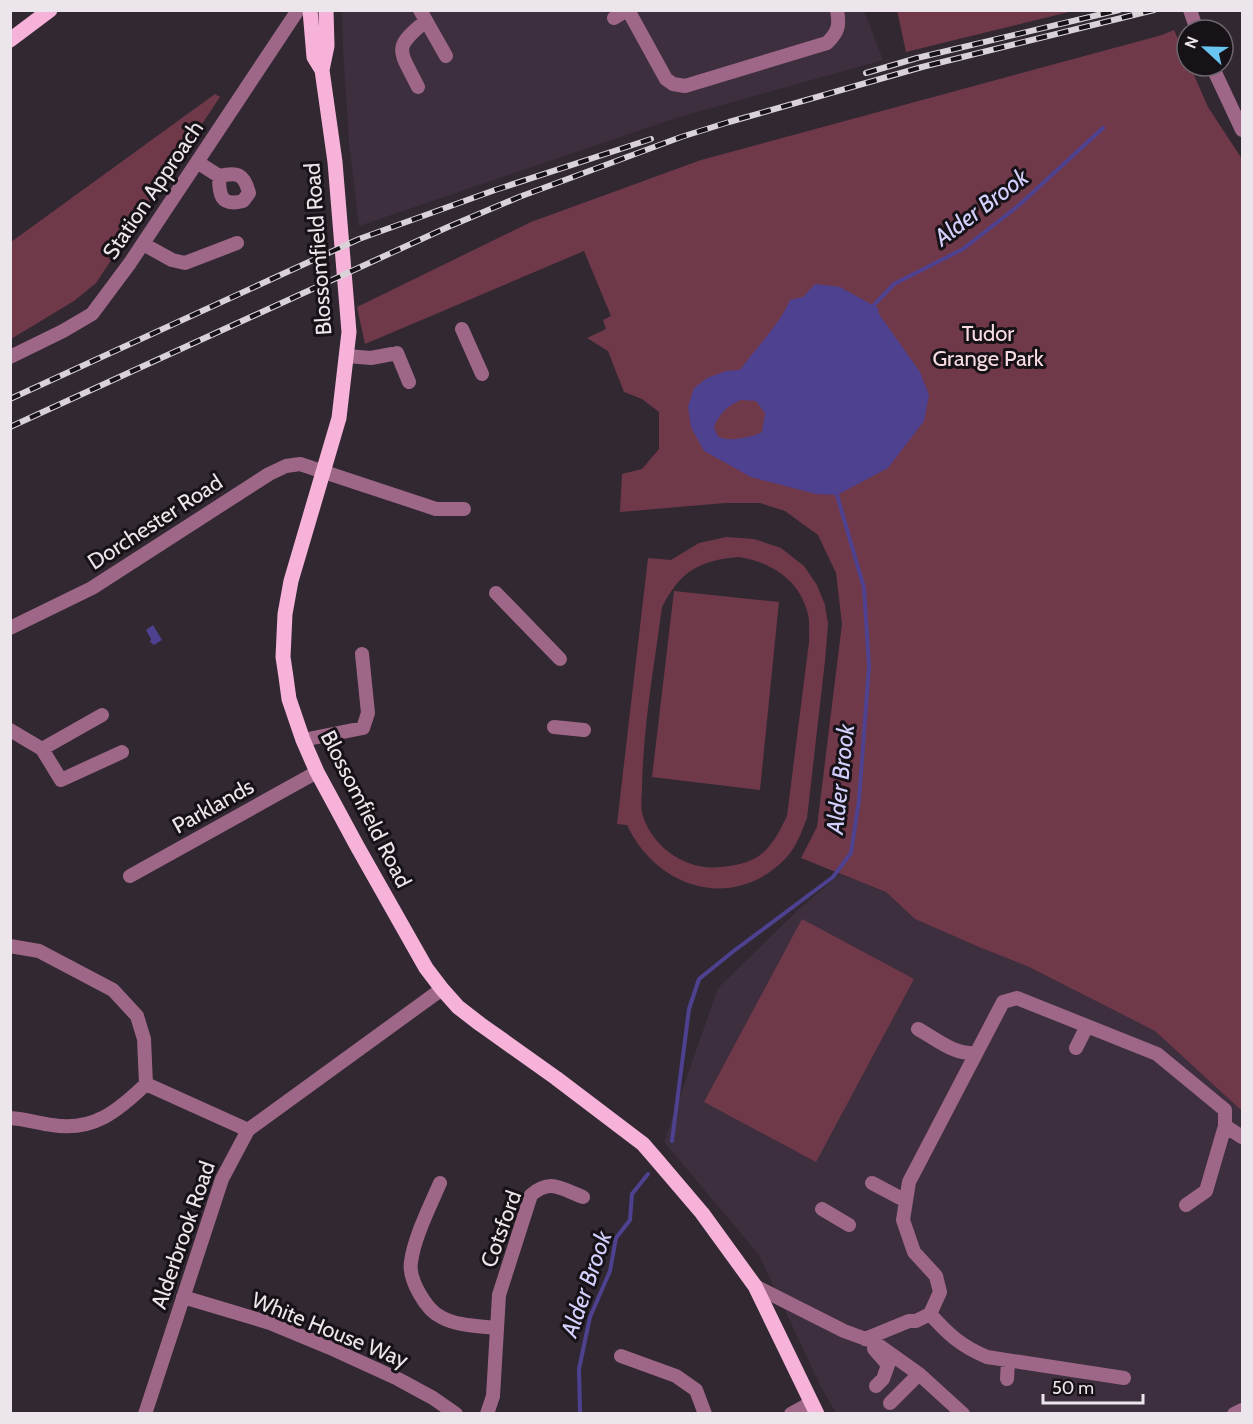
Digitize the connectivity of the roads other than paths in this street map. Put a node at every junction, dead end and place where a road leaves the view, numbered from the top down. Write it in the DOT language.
graph roads {
  1 [pos="50,10"];
  2 [pos="298,10"];
  3 [pos="310,10"];
  4 [pos="326,10"];
  5 [pos="627,10"];
  6 [pos="837,10"];
  7 [pos="423,16"];
  8 [pos="614,18"];
  9 [pos="10,40"];
  10 [pos="446,56"];
  11 [pos="322,70"];
  12 [pos="1218,78"];
  13 [pos="418,87"];
  14 [pos="1242,130"];
  15 [pos="197,162"];
  16 [pos="219,176"];
  17 [pos="237,243"];
  18 [pos="143,244"];
  19 [pos="462,329"];
  20 [pos="346,356"];
  21 [pos="10,357"];
  22 [pos="482,374"];
  23 [pos="409,382"];
  24 [pos="324,473"];
  25 [pos="464,509"];
  26 [pos="496,593"];
  27 [pos="10,628"];
  28 [pos="362,654"];
  29 [pos="560,659"];
  30 [pos="102,715"];
  31 [pos="554,727"];
  32 [pos="10,730"];
  33 [pos="584,730"];
  34 [pos="303,740"];
  35 [pos="42,749"];
  36 [pos="122,752"];
  37 [pos="317,772"];
  38 [pos="130,876"];
  39 [pos="10,946"];
  40 [pos="442,989"];
  41 [pos="1087,1026"];
  42 [pos="918,1029"];
  43 [pos="1076,1048"];
  44 [pos="976,1053"];
  45 [pos="146,1084"];
  46 [pos="10,1118"];
  47 [pos="1225,1126"];
  48 [pos="248,1130"];
  49 [pos="1242,1137"];
  50 [pos="440,1183"];
  51 [pos="872,1183"];
  52 [pos="584,1197"];
  53 [pos="906,1201"];
  54 [pos="1186,1205"];
  55 [pos="822,1209"];
  56 [pos="849,1225"];
  57 [pos="755,1286"];
  58 [pos="183,1297"];
  59 [pos="930,1314"];
  60 [pos="902,1324"];
  61 [pos="496,1328"];
  62 [pos="865,1339"];
  63 [pos="890,1353"];
  64 [pos="621,1356"];
  65 [pos="1008,1361"];
  66 [pos="920,1374"];
  67 [pos="1124,1378"];
  68 [pos="1007,1380"];
  69 [pos="876,1386"];
  70 [pos="890,1403"];
  71 [pos="814,1408"];
  72 [pos="1242,1410"];
  73 [pos="145,1413"];
  74 [pos="456,1413"];
  75 [pos="487,1413"];
  76 [pos="705,1413"];
  77 [pos="791,1413"];
  78 [pos="963,1413"];
  79 [pos="1234,1413"];
  1 -- 9 [label="main road"];
  2 -- 15 [label="street, Station Approach"];
  3 -- 11 [label="main road, Blossomfield Road"];
  4 -- 11 [label="main road, Blossomfield Road"];
  5 -- 6 [label="street"];
  5 -- 8 [label="street"];
  7 -- 10 [label="street"];
  7 -- 13 [label="street"];
  11 -- 20 [label="main road, Blossomfield Road"];
  12 -- 14 [label="street"];
  15 -- 16 [label="street"];
  15 -- 18 [label="street, Station Approach"];
  17 -- 18 [label="street"];
  18 -- 21 [label="street, Station Approach"];
  19 -- 22 [label="street"];
  20 -- 23 [label="street"];
  20 -- 24 [label="main road, Blossomfield Road"];
  24 -- 25 [label="street, Dorchester Road"];
  24 -- 27 [label="street, Dorchester Road"];
  24 -- 34 [label="main road, Blossomfield Road"];
  26 -- 29 [label="street"];
  28 -- 34 [label="street"];
  30 -- 35 [label="street"];
  31 -- 33 [label="street"];
  32 -- 35 [label="street"];
  34 -- 37 [label="main road, Blossomfield Road"];
  35 -- 36 [label="street"];
  37 -- 38 [label="street, Parklands"];
  37 -- 40 [label="main road, Blossomfield Road"];
  39 -- 45 [label="street"];
  40 -- 48 [label="street, Alderbrook Road"];
  40 -- 57 [label="main road, Blossomfield Road"];
  41 -- 43 [label="street"];
  41 -- 44 [label="street"];
  41 -- 47 [label="street"];
  42 -- 44 [label="street"];
  44 -- 53 [label="street"];
  45 -- 46 [label="street"];
  45 -- 48 [label="street"];
  47 -- 49 [label="street"];
  47 -- 54 [label="street"];
  48 -- 58 [label="street, Alderbrook Road"];
  50 -- 61 [label="street"];
  51 -- 53 [label="street"];
  52 -- 61 [label="street, Cotsford"];
  53 -- 59 [label="street"];
  55 -- 56 [label="street"];
  57 -- 62 [label="street"];
  57 -- 71 [label="main road, Blossomfield Road"];
  58 -- 73 [label="street, Alderbrook Road"];
  58 -- 74 [label="street, White House Way"];
  59 -- 60 [label="street"];
  59 -- 65 [label="street"];
  60 -- 62 [label="street"];
  60 -- 63 [label="street"];
  61 -- 75 [label="street"];
  62 -- 63 [label="street"];
  62 -- 69 [label="street"];
  63 -- 66 [label="street"];
  64 -- 76 [label="street"];
  65 -- 67 [label="street"];
  65 -- 68 [label="street"];
  66 -- 70 [label="street"];
  66 -- 78 [label="street"];
  71 -- 77 [label="street"];
  72 -- 79 [label="street"];
}
